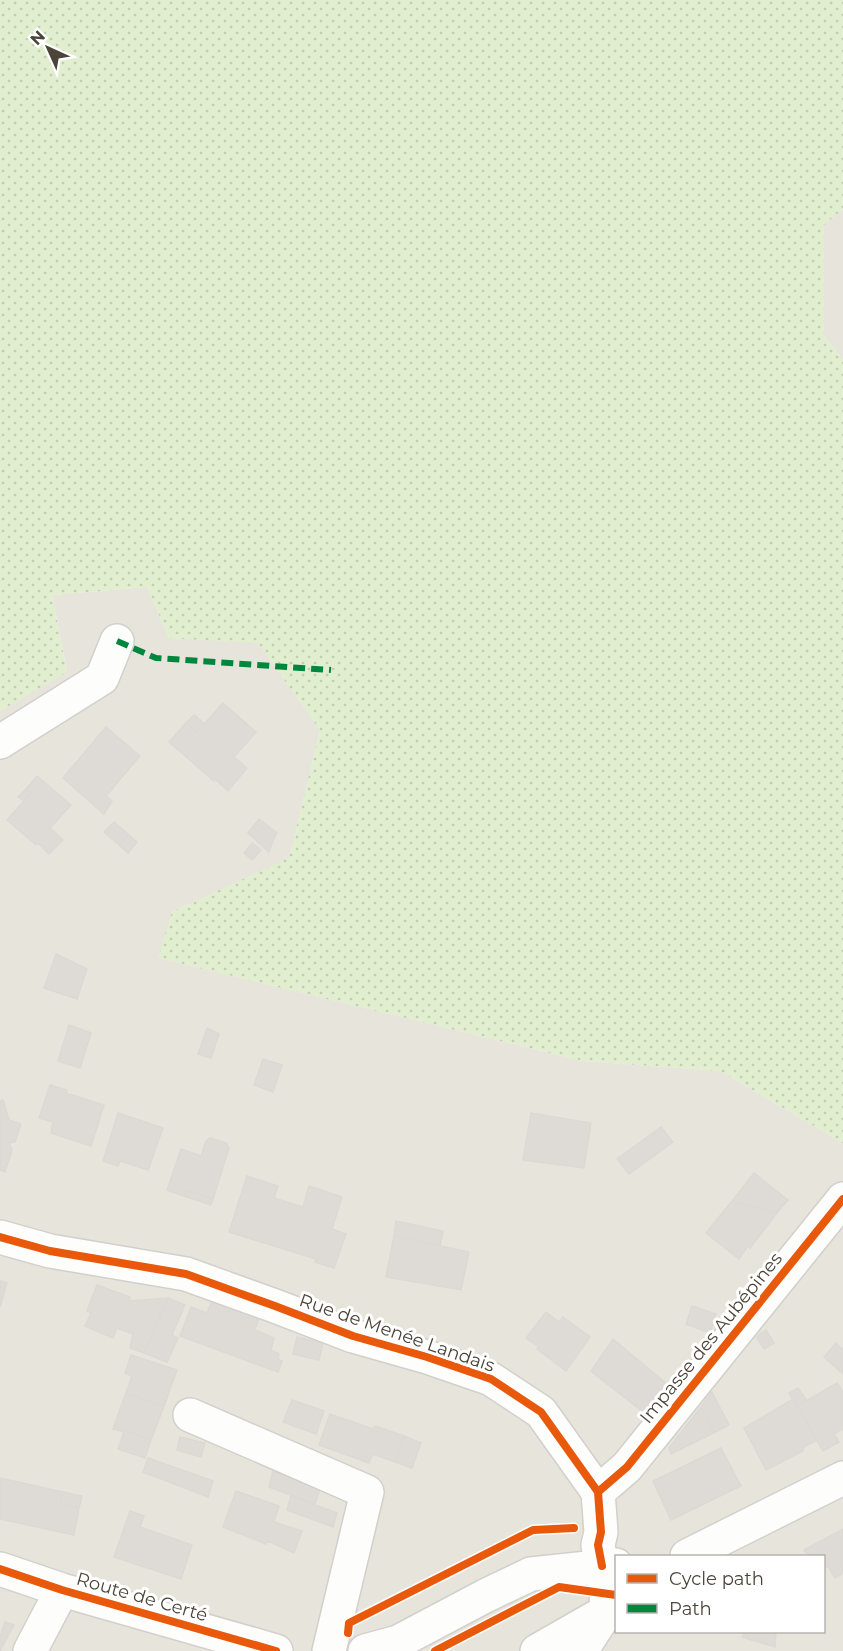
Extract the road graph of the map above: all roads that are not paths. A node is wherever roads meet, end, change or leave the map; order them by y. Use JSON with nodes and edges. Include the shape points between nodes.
{"nodes":[{"id":1,"x":117,"y":640,"type":"dead end"},
{"id":2,"x":0,"y":742,"type":"edge"},
{"id":3,"x":843,"y":1199,"type":"edge"},
{"id":4,"x":0,"y":1237,"type":"edge"},
{"id":5,"x":190,"y":1415,"type":"dead end"},
{"id":6,"x":843,"y":1478,"type":"edge"},
{"id":7,"x":598,"y":1492,"type":"junction"},
{"id":8,"x":691,"y":1555,"type":"edge"},
{"id":9,"x":609,"y":1565,"type":"edge"},
{"id":10,"x":0,"y":1569,"type":"edge"},
{"id":11,"x":62,"y":1590,"type":"junction"},
{"id":12,"x":607,"y":1611,"type":"junction"},
{"id":13,"x":270,"y":1650,"type":"edge"},
{"id":14,"x":30,"y":1651,"type":"edge"},
{"id":15,"x":329,"y":1651,"type":"edge"},
{"id":16,"x":365,"y":1651,"type":"edge"},
{"id":17,"x":537,"y":1651,"type":"edge"},
{"id":18,"x":580,"y":1651,"type":"edge"}],
"edges":[{"from":1,"to":2,"type":"street","via":[[102,678]]},
{"from":3,"to":7,"type":"street","name":"Impasse des Aubépines","via":[[627,1467]]},
{"from":4,"to":7,"type":"street","name":"Rue de Menée Landais","via":[[50,1251],[186,1274],[353,1336],[491,1379],[541,1412]]},
{"from":5,"to":15,"type":"street","via":[[367,1492]]},
{"from":6,"to":8,"type":"street"},
{"from":7,"to":9,"type":"street","via":[[598,1545]]},
{"from":9,"to":12,"type":"street"},
{"from":9,"to":16,"type":"street","via":[[531,1574],[398,1642]]},
{"from":10,"to":11,"type":"street","name":"Route de Certé"},
{"from":11,"to":13,"type":"street","name":"Route de Certé"},
{"from":11,"to":14,"type":"street"},
{"from":12,"to":17,"type":"street"},
{"from":12,"to":18,"type":"street"}]}
